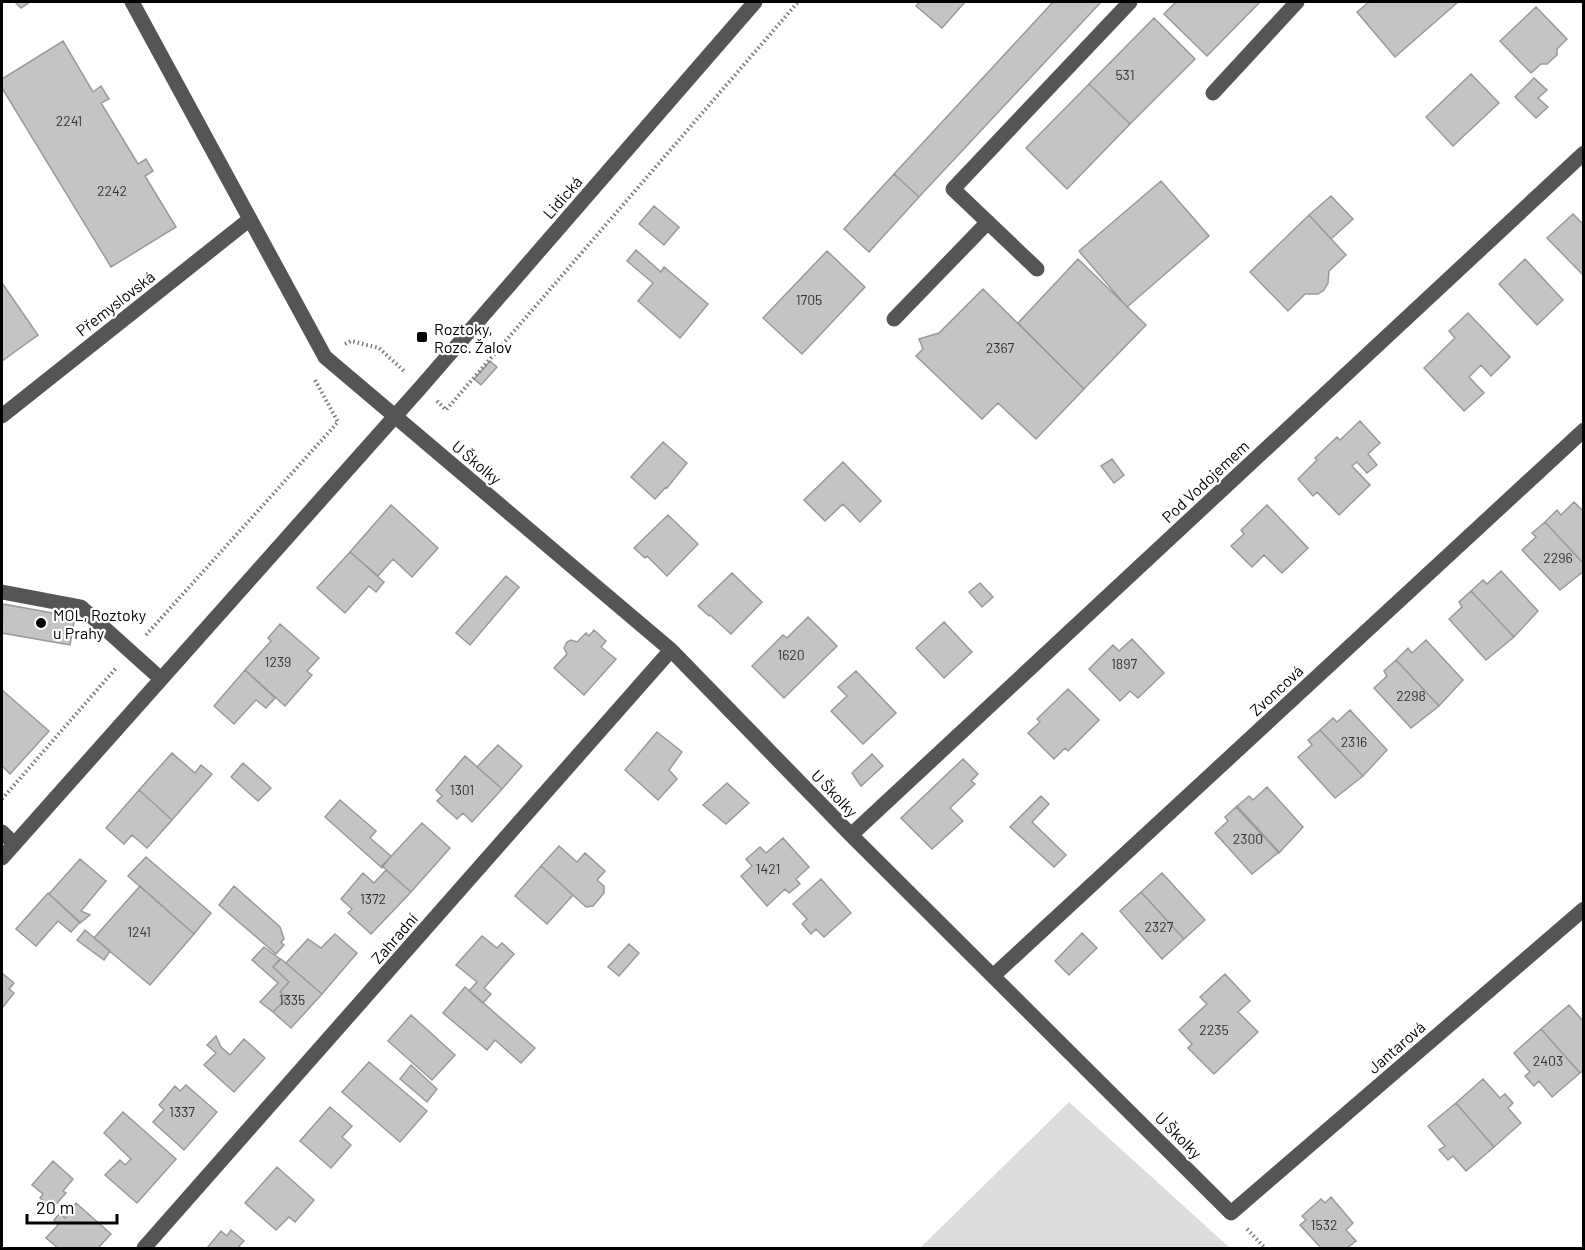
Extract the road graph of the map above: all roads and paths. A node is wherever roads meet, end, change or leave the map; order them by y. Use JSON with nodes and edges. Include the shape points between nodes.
{"nodes":[{"id":1,"x":132,"y":2,"type":"edge"},
{"id":2,"x":754,"y":2,"type":"edge"},
{"id":3,"x":1130,"y":2,"type":"edge"},
{"id":4,"x":1297,"y":2,"type":"edge"},
{"id":5,"x":1213,"y":93,"type":"dead end"},
{"id":6,"x":1584,"y":153,"type":"edge"},
{"id":7,"x":250,"y":219,"type":"junction"},
{"id":8,"x":988,"y":222,"type":"junction"},
{"id":9,"x":1037,"y":269,"type":"dead end"},
{"id":10,"x":894,"y":319,"type":"dead end"},
{"id":11,"x":2,"y":416,"type":"edge"},
{"id":12,"x":395,"y":416,"type":"junction"},
{"id":13,"x":1584,"y":430,"type":"edge"},
{"id":14,"x":2,"y":592,"type":"edge"},
{"id":15,"x":671,"y":651,"type":"junction"},
{"id":16,"x":161,"y":679,"type":"junction"},
{"id":17,"x":2,"y":832,"type":"edge"},
{"id":18,"x":851,"y":835,"type":"junction"},
{"id":19,"x":14,"y":844,"type":"junction"},
{"id":20,"x":2,"y":858,"type":"edge"},
{"id":21,"x":1584,"y":909,"type":"edge"},
{"id":22,"x":993,"y":976,"type":"junction"},
{"id":23,"x":1231,"y":1213,"type":"joint"},
{"id":24,"x":144,"y":1248,"type":"edge"}],
"edges":[{"from":1,"to":7,"type":"street"},
{"from":2,"to":12,"type":"street","name":"Lidická"},
{"from":3,"to":8,"type":"street","via":[[953,189]]},
{"from":4,"to":5,"type":"street"},
{"from":6,"to":18,"type":"street","name":"Pod Vodojemem"},
{"from":7,"to":11,"type":"street","name":"Přemyslovská"},
{"from":7,"to":12,"type":"street","via":[[325,357]]},
{"from":8,"to":9,"type":"street"},
{"from":8,"to":10,"type":"street"},
{"from":12,"to":15,"type":"street","name":"U Školky"},
{"from":12,"to":16,"type":"street","name":"Lidická"},
{"from":13,"to":22,"type":"street","name":"Zvoncová"},
{"from":14,"to":16,"type":"street","via":[[81,607]]},
{"from":15,"to":18,"type":"street","name":"U Školky"},
{"from":15,"to":24,"type":"street","name":"Zahradní"},
{"from":16,"to":19,"type":"street","name":"Lidická"},
{"from":17,"to":19,"type":"street"},
{"from":18,"to":22,"type":"street","name":"U Školky"},
{"from":19,"to":20,"type":"street","name":"Lidická"},
{"from":21,"to":23,"type":"street","name":"Jantarová"},
{"from":22,"to":23,"type":"street","name":"U Školky"}]}
